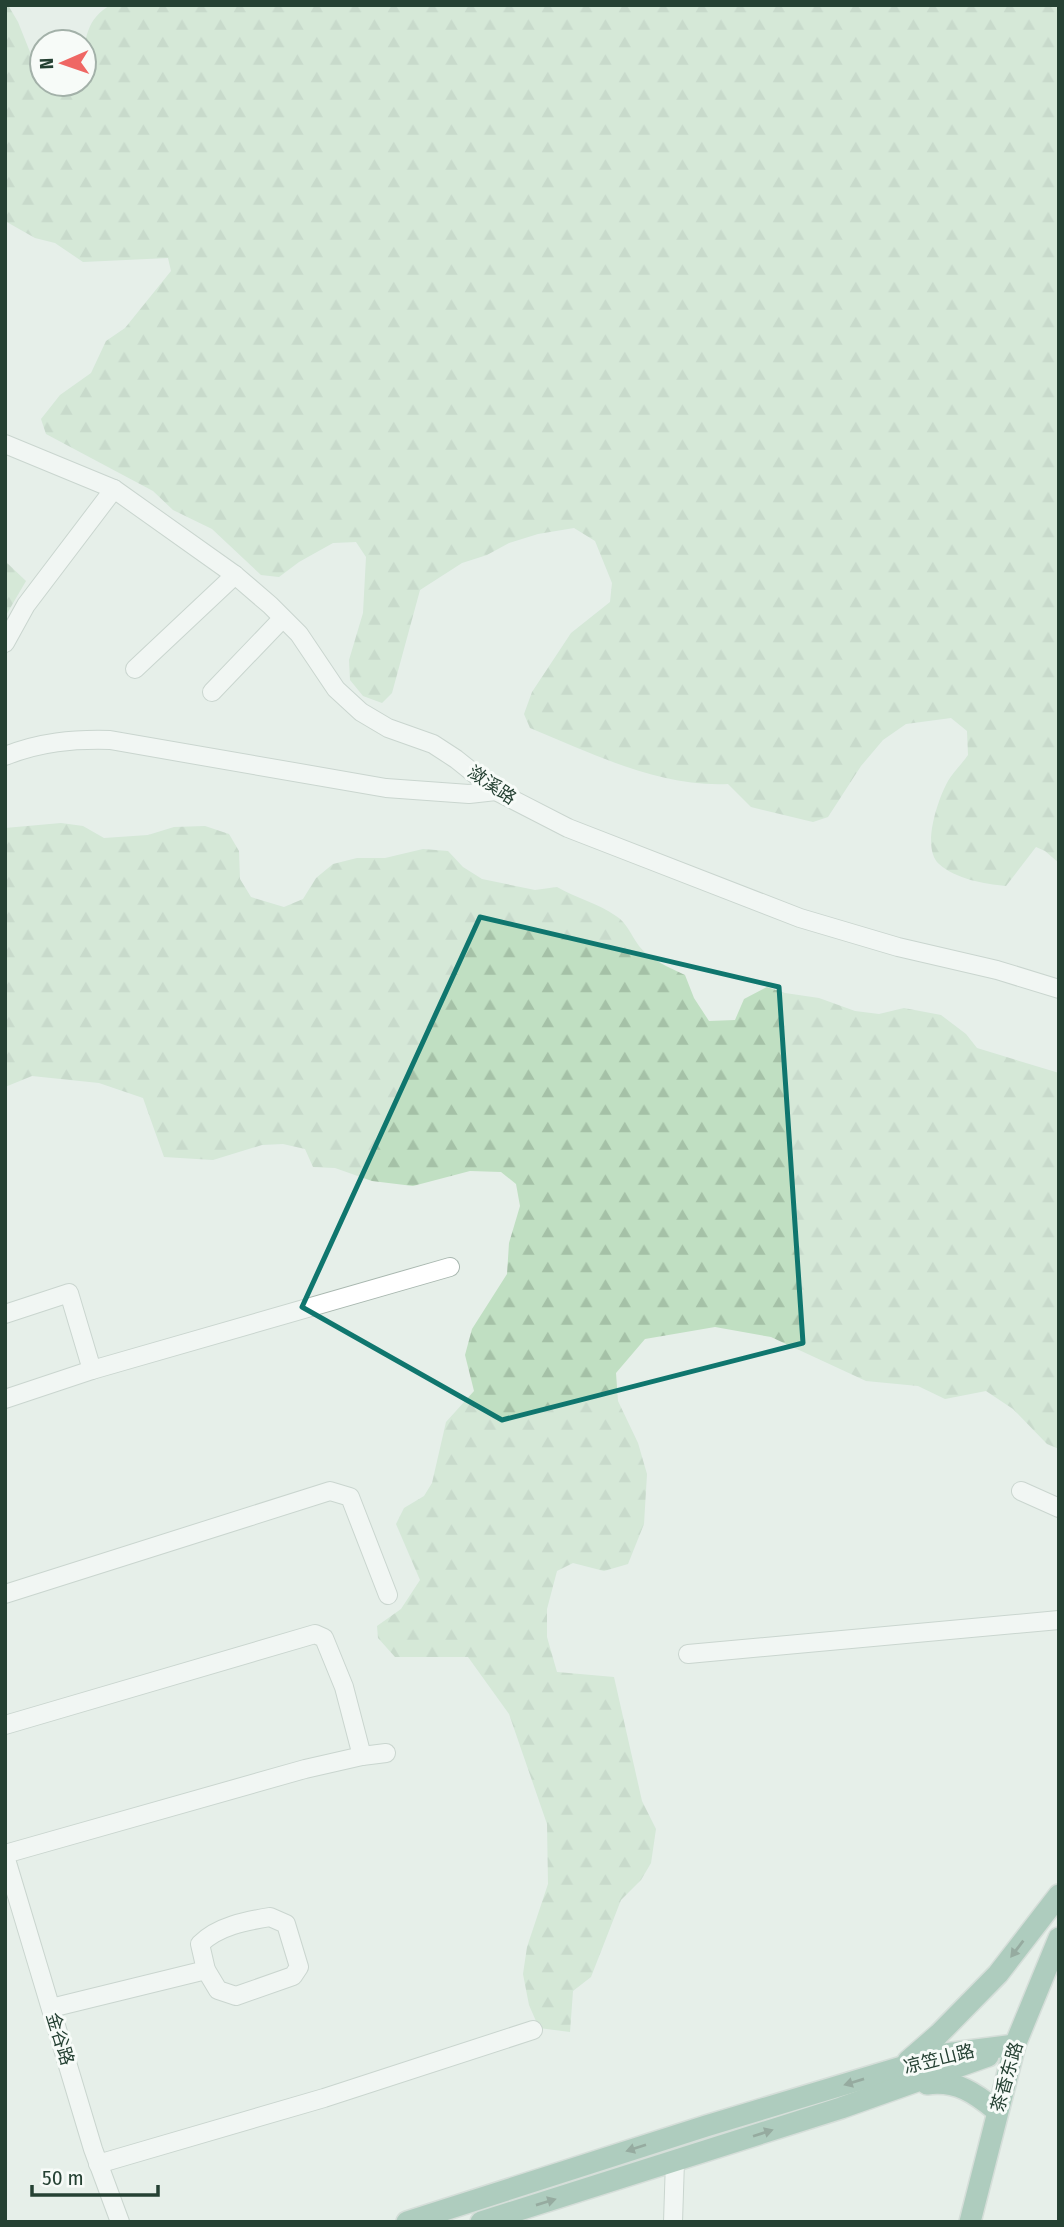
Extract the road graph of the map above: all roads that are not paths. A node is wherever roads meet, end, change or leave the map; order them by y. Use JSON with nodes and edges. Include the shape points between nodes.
{"nodes":[{"id":1,"x":5,"y":444,"type":"edge"},
{"id":2,"x":114,"y":489,"type":"junction"},
{"id":3,"x":234,"y":575,"type":"junction"},
{"id":4,"x":282,"y":619,"type":"junction"},
{"id":5,"x":5,"y":643,"type":"edge"},
{"id":6,"x":135,"y":669,"type":"dead end"},
{"id":7,"x":212,"y":692,"type":"dead end"},
{"id":8,"x":5,"y":756,"type":"edge"},
{"id":9,"x":496,"y":791,"type":"junction"},
{"id":10,"x":1059,"y":989,"type":"edge"},
{"id":11,"x":450,"y":1267,"type":"dead end"},
{"id":12,"x":5,"y":1314,"type":"edge"},
{"id":13,"x":92,"y":1370,"type":"junction"},
{"id":14,"x":5,"y":1399,"type":"edge"},
{"id":15,"x":1021,"y":1492,"type":"dead end"},
{"id":16,"x":1059,"y":1508,"type":"edge"},
{"id":17,"x":7,"y":1590,"type":"edge"},
{"id":18,"x":387,"y":1595,"type":"dead end"},
{"id":19,"x":1059,"y":1620,"type":"edge"},
{"id":20,"x":688,"y":1654,"type":"dead end"},
{"id":21,"x":5,"y":1725,"type":"edge"},
{"id":22,"x":386,"y":1754,"type":"dead end"},
{"id":23,"x":362,"y":1756,"type":"junction"},
{"id":24,"x":5,"y":1855,"type":"edge"},
{"id":25,"x":1059,"y":1895,"type":"edge"},
{"id":26,"x":1059,"y":1938,"type":"edge"},
{"id":27,"x":206,"y":1970,"type":"junction"},
{"id":28,"x":51,"y":2008,"type":"junction"},
{"id":29,"x":533,"y":2031,"type":"dead end"},
{"id":30,"x":1015,"y":2045,"type":"junction"},
{"id":31,"x":899,"y":2078,"type":"junction"},
{"id":32,"x":997,"y":2111,"type":"junction"},
{"id":33,"x":675,"y":2161,"type":"junction"},
{"id":34,"x":99,"y":2164,"type":"junction"},
{"id":35,"x":120,"y":2222,"type":"edge"},
{"id":36,"x":407,"y":2222,"type":"edge"},
{"id":37,"x":481,"y":2222,"type":"edge"},
{"id":38,"x":673,"y":2222,"type":"edge"},
{"id":39,"x":970,"y":2222,"type":"edge"}],
"edges":[{"from":1,"to":2,"type":"street","name":"潋溪路"},
{"from":2,"to":3,"type":"street","name":"潋溪路"},
{"from":2,"to":5,"type":"street","via":[[26,605]]},
{"from":3,"to":4,"type":"street","name":"潋溪路"},
{"from":3,"to":6,"type":"street"},
{"from":4,"to":7,"type":"street"},
{"from":4,"to":9,"type":"street","name":"潋溪路","via":[[299,634],[336,690],[361,712],[388,728],[433,744]]},
{"from":8,"to":9,"type":"street","via":[[68,739],[110,740],[386,788],[469,794]]},
{"from":9,"to":10,"type":"street","name":"潋溪路","via":[[568,828],[800,918]]},
{"from":11,"to":13,"type":"street"},
{"from":12,"to":13,"type":"street","via":[[69,1293]]},
{"from":13,"to":14,"type":"street"},
{"from":15,"to":16,"type":"street"},
{"from":17,"to":18,"type":"street","via":[[330,1491],[350,1497]]},
{"from":19,"to":20,"type":"street"},
{"from":21,"to":23,"type":"street","via":[[315,1634],[324,1638],[344,1687]]},
{"from":22,"to":23,"type":"street"},
{"from":23,"to":24,"type":"street"},
{"from":24,"to":28,"type":"street","name":"金谷路"},
{"from":25,"to":31,"type":"main road","one_way":true,"via":[[998,1974]]},
{"from":26,"to":30,"type":"main road","name":"茶香东路"},
{"from":27,"to":27,"type":"street","via":[[218,1990],[236,1996],[293,1976],[299,1967],[286,1924],[270,1917],[244,1921],[208,1937],[200,1944]]},
{"from":27,"to":28,"type":"street"},
{"from":28,"to":34,"type":"street","name":"金谷路"},
{"from":29,"to":34,"type":"street"},
{"from":30,"to":31,"type":"main road","name":"凉笠山路"},
{"from":30,"to":32,"type":"main road","name":"茶香东路"},
{"from":31,"to":32,"type":"main road","via":[[957,2085]]},
{"from":33,"to":31,"type":"main road","name":"凉笠山路","one_way":true},
{"from":31,"to":36,"type":"main road","name":"凉笠山路","one_way":true,"via":[[706,2126]]},
{"from":32,"to":39,"type":"main road","name":"茶香东路"},
{"from":37,"to":33,"type":"main road","name":"凉笠山路","one_way":true},
{"from":33,"to":38,"type":"street"},
{"from":34,"to":35,"type":"street","name":"金谷路"}]}
